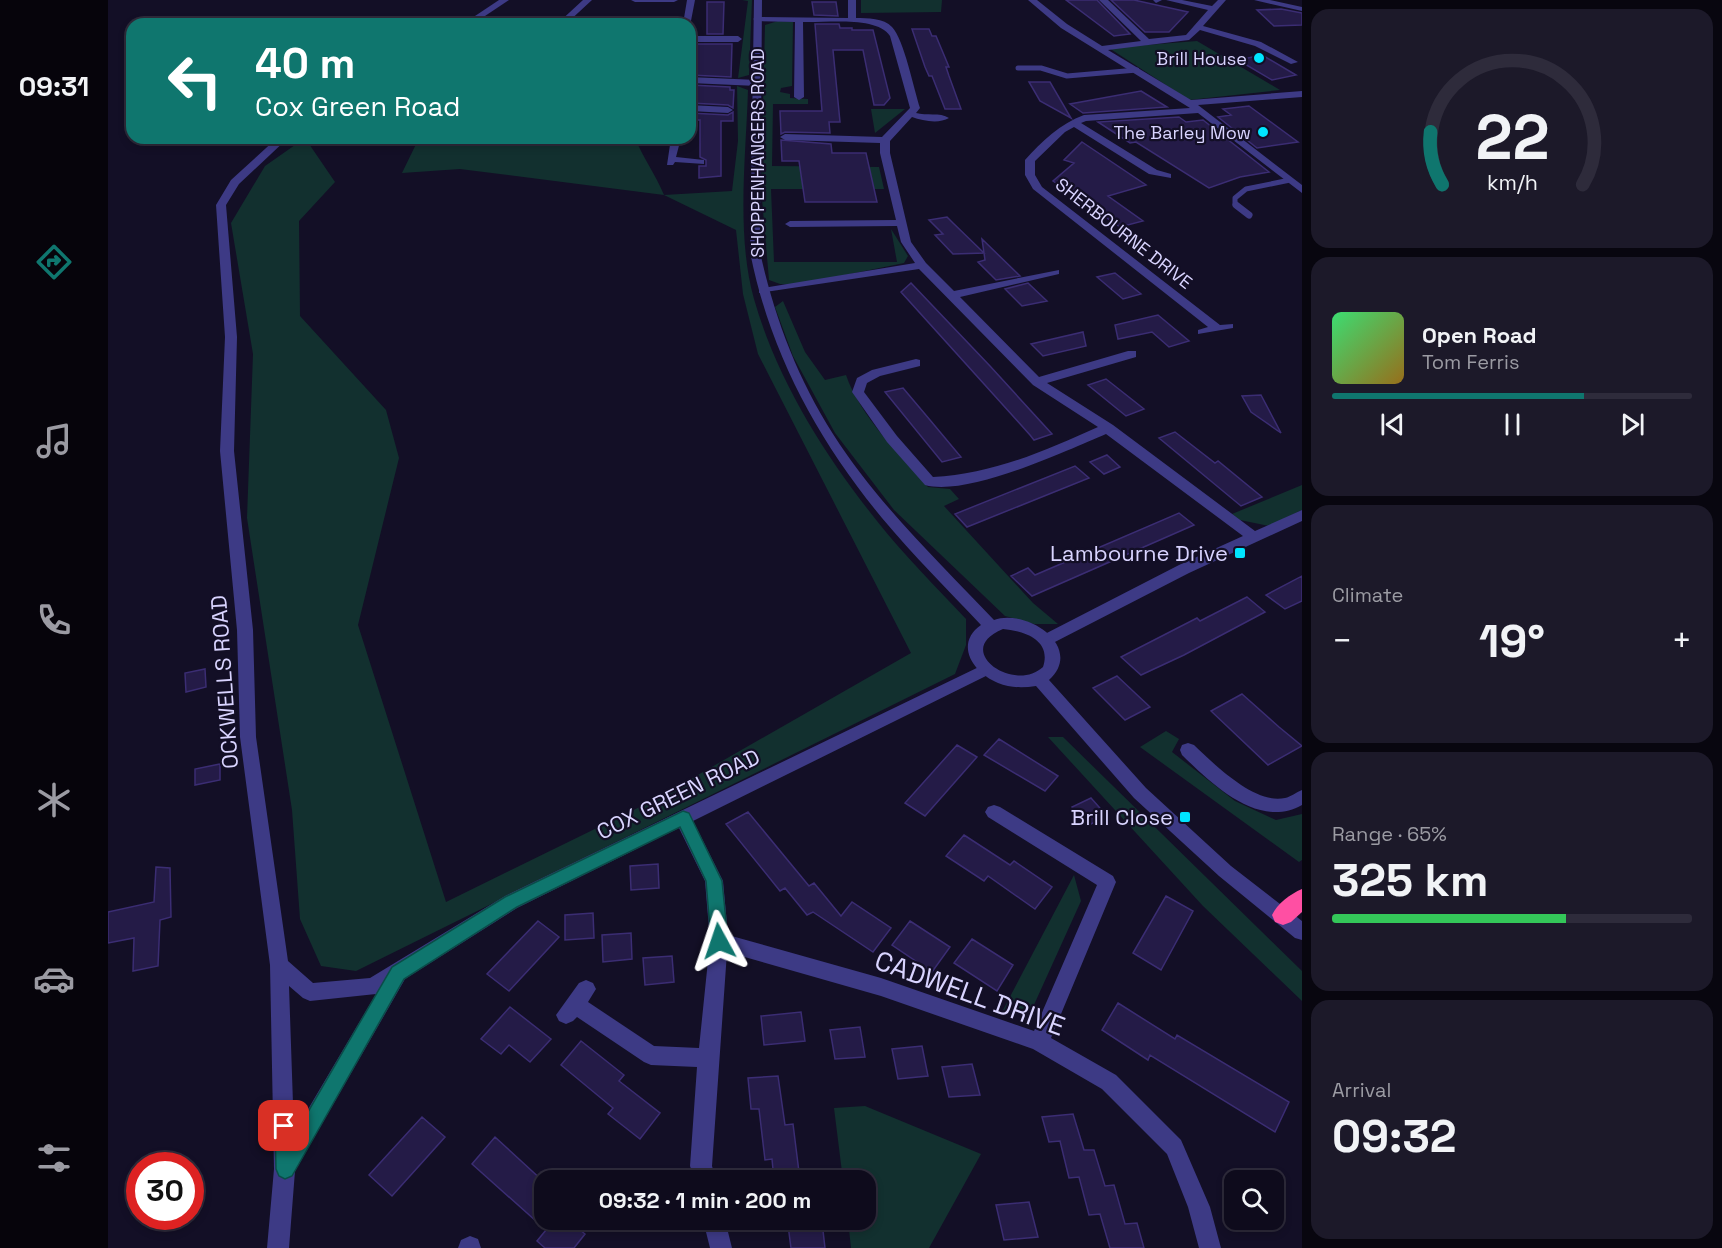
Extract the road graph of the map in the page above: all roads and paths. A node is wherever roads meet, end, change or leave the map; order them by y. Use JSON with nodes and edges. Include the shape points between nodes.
{"nodes":[{"id":1,"x":505,"y":0,"type":"edge"},
{"id":2,"x":588,"y":0,"type":"edge"},
{"id":3,"x":635,"y":0,"type":"edge"},
{"id":4,"x":674,"y":0,"type":"edge"},
{"id":5,"x":691,"y":0,"type":"edge"},
{"id":6,"x":758,"y":0,"type":"edge"},
{"id":7,"x":852,"y":0,"type":"edge"},
{"id":8,"x":1032,"y":0,"type":"edge"},
{"id":9,"x":1103,"y":0,"type":"edge"},
{"id":10,"x":1170,"y":0,"type":"edge"},
{"id":11,"x":1222,"y":0,"type":"edge"},
{"id":12,"x":1258,"y":0,"type":"edge"},
{"id":13,"x":1214,"y":9,"type":"junction"},
{"id":14,"x":1301,"y":12,"type":"edge"},
{"id":15,"x":476,"y":18,"type":"edge"},
{"id":16,"x":568,"y":18,"type":"edge"},
{"id":17,"x":688,"y":18,"type":"edge"},
{"id":18,"x":757,"y":19,"type":"junction"},
{"id":19,"x":800,"y":19,"type":"junction"},
{"id":20,"x":852,"y":20,"type":"junction"},
{"id":21,"x":1197,"y":27,"type":"junction"},
{"id":22,"x":696,"y":39,"type":"edge"},
{"id":23,"x":738,"y":39,"type":"dead end"},
{"id":24,"x":1147,"y":42,"type":"junction"},
{"id":25,"x":1102,"y":48,"type":"junction"},
{"id":26,"x":1294,"y":62,"type":"dead end"},
{"id":27,"x":1018,"y":68,"type":"dead end"},
{"id":28,"x":1137,"y":70,"type":"junction"},
{"id":29,"x":696,"y":80,"type":"edge"},
{"id":30,"x":757,"y":83,"type":"junction"},
{"id":31,"x":787,"y":90,"type":"dead end"},
{"id":32,"x":1302,"y":94,"type":"edge"},
{"id":33,"x":1191,"y":103,"type":"junction"},
{"id":34,"x":696,"y":108,"type":"edge"},
{"id":35,"x":728,"y":110,"type":"dead end"},
{"id":36,"x":1200,"y":110,"type":"junction"},
{"id":37,"x":911,"y":114,"type":"junction"},
{"id":38,"x":944,"y":118,"type":"dead end"},
{"id":39,"x":1074,"y":123,"type":"junction"},
{"id":40,"x":785,"y":137,"type":"dead end"},
{"id":41,"x":885,"y":140,"type":"junction"},
{"id":42,"x":276,"y":144,"type":"edge"},
{"id":43,"x":675,"y":144,"type":"edge"},
{"id":44,"x":701,"y":162,"type":"dead end"},
{"id":45,"x":1167,"y":176,"type":"dead end"},
{"id":46,"x":1290,"y":180,"type":"junction"},
{"id":47,"x":1302,"y":189,"type":"edge"},
{"id":48,"x":1249,"y":215,"type":"dead end"},
{"id":49,"x":900,"y":223,"type":"junction"},
{"id":50,"x":790,"y":224,"type":"dead end"},
{"id":51,"x":922,"y":265,"type":"junction"},
{"id":52,"x":1055,"y":272,"type":"dead end"},
{"id":53,"x":763,"y":291,"type":"junction"},
{"id":54,"x":952,"y":295,"type":"junction"},
{"id":55,"x":1202,"y":332,"type":"dead end"},
{"id":56,"x":1132,"y":354,"type":"dead end"},
{"id":57,"x":916,"y":363,"type":"dead end"},
{"id":58,"x":1037,"y":382,"type":"junction"},
{"id":59,"x":1108,"y":428,"type":"junction"},
{"id":60,"x":1302,"y":515,"type":"edge"},
{"id":61,"x":1253,"y":537,"type":"junction"},
{"id":62,"x":991,"y":626,"type":"junction"},
{"id":63,"x":1046,"y":640,"type":"junction"},
{"id":64,"x":985,"y":670,"type":"junction"},
{"id":65,"x":1040,"y":679,"type":"junction"},
{"id":66,"x":1188,"y":750,"type":"dead end"},
{"id":67,"x":1302,"y":796,"type":"edge"},
{"id":68,"x":994,"y":812,"type":"dead end"},
{"id":69,"x":683,"y":818,"type":"junction"},
{"id":70,"x":1302,"y":899,"type":"edge"},
{"id":71,"x":1284,"y":915,"type":"junction"},
{"id":72,"x":1302,"y":932,"type":"edge"},
{"id":73,"x":719,"y":941,"type":"junction"},
{"id":74,"x":279,"y":965,"type":"junction"},
{"id":75,"x":398,"y":973,"type":"junction"},
{"id":76,"x":576,"y":1003,"type":"dead end"},
{"id":77,"x":1039,"y":1042,"type":"junction"},
{"id":78,"x":708,"y":1058,"type":"junction"},
{"id":79,"x":285,"y":1169,"type":"junction"},
{"id":80,"x":702,"y":1170,"type":"edge"},
{"id":81,"x":716,"y":1230,"type":"edge"},
{"id":82,"x":278,"y":1248,"type":"edge"},
{"id":83,"x":721,"y":1248,"type":"edge"},
{"id":84,"x":1210,"y":1248,"type":"edge"}],
"edges":[{"from":1,"to":15,"type":"street"},
{"from":2,"to":16,"type":"street"},
{"from":3,"to":4,"type":"street"},
{"from":5,"to":17,"type":"street"},
{"from":6,"to":18,"type":"street","name":"SHOPPENHANGERS ROAD"},
{"from":7,"to":20,"type":"street"},
{"from":8,"to":25,"type":"street","via":[[1064,26]]},
{"from":9,"to":24,"type":"street"},
{"from":10,"to":13,"type":"street"},
{"from":11,"to":13,"type":"street"},
{"from":12,"to":14,"type":"street"},
{"from":13,"to":21,"type":"street"},
{"from":18,"to":19,"type":"street"},
{"from":18,"to":30,"type":"street","name":"SHOPPENHANGERS ROAD"},
{"from":19,"to":20,"type":"street"},
{"from":19,"to":31,"type":"street","via":[[799,94]]},
{"from":20,"to":37,"type":"street","via":[[888,27],[894,36],[915,108]]},
{"from":21,"to":24,"type":"street","via":[[1189,37]]},
{"from":21,"to":26,"type":"street","via":[[1247,38]]},
{"from":22,"to":23,"type":"street"},
{"from":24,"to":25,"type":"street"},
{"from":25,"to":28,"type":"street"},
{"from":27,"to":28,"type":"lane","via":[[1041,68],[1067,76]]},
{"from":28,"to":33,"type":"street"},
{"from":29,"to":30,"type":"street"},
{"from":30,"to":53,"type":"street","name":"SHOPPENHANGERS ROAD","via":[[755,252]]},
{"from":32,"to":33,"type":"street"},
{"from":33,"to":36,"type":"street"},
{"from":34,"to":35,"type":"street"},
{"from":36,"to":39,"type":"street","name":"SHERBOURNE DRIVE","via":[[1084,118]]},
{"from":36,"to":46,"type":"street"},
{"from":37,"to":38,"type":"street"},
{"from":37,"to":41,"type":"street"},
{"from":39,"to":45,"type":"street","via":[[1153,172]]},
{"from":39,"to":55,"type":"street","name":"SHERBOURNE DRIVE","via":[[1030,160],[1030,175],[1038,189],[1223,327]]},
{"from":40,"to":41,"type":"street"},
{"from":41,"to":49,"type":"street"},
{"from":42,"to":74,"type":"street","name":"OCKWELLS ROAD","via":[[235,182],[221,205],[231,337],[227,451],[245,630],[248,736]]},
{"from":43,"to":44,"type":"street","via":[[671,161]]},
{"from":46,"to":47,"type":"street"},
{"from":46,"to":48,"type":"lane","via":[[1259,185],[1241,193],[1235,204]]},
{"from":49,"to":50,"type":"street"},
{"from":49,"to":51,"type":"street","via":[[906,242]]},
{"from":51,"to":53,"type":"street"},
{"from":51,"to":54,"type":"street"},
{"from":52,"to":54,"type":"street"},
{"from":53,"to":62,"type":"street","name":"SHOPPENHANGERS ROAD","via":[[786,357],[827,435],[887,515]]},
{"from":54,"to":58,"type":"street"},
{"from":56,"to":58,"type":"street","via":[[1117,365]]},
{"from":57,"to":59,"type":"street","via":[[876,373],[861,381],[858,392],[930,482],[954,482],[996,472]]},
{"from":58,"to":59,"type":"street"},
{"from":59,"to":61,"type":"street"},
{"from":60,"to":61,"type":"street"},
{"from":61,"to":63,"type":"street"},
{"from":62,"to":63,"type":"street","via":[[1027,627]]},
{"from":62,"to":64,"type":"street","via":[[975,640],[977,660]]},
{"from":63,"to":65,"type":"street","via":[[1052,648],[1053,666]]},
{"from":64,"to":65,"type":"street","via":[[1018,683]]},
{"from":64,"to":69,"type":"street","name":"COX GREEN ROAD"},
{"from":65,"to":71,"type":"street","via":[[1140,793],[1225,871]]},
{"from":66,"to":67,"type":"street","via":[[1218,778],[1260,804],[1286,805]]},
{"from":68,"to":77,"type":"street","via":[[1107,882]]},
{"from":69,"to":73,"type":"street","via":[[714,881]]},
{"from":69,"to":75,"type":"street","name":"COX GREEN ROAD","via":[[511,902]]},
{"from":70,"to":71,"type":"highway"},
{"from":71,"to":72,"type":"street"},
{"from":73,"to":77,"type":"street","name":"CADWELL DRIVE","via":[[881,987]]},
{"from":73,"to":78,"type":"street"},
{"from":74,"to":75,"type":"street","name":"COX GREEN ROAD","via":[[310,992],[372,987]]},
{"from":74,"to":79,"type":"street","name":"OCKWELLS ROAD"},
{"from":75,"to":79,"type":"street","name":"COX GREEN ROAD"},
{"from":76,"to":78,"type":"street","via":[[651,1054]]},
{"from":77,"to":84,"type":"street","name":"CADWELL DRIVE","via":[[1109,1082],[1174,1147],[1199,1207]]},
{"from":78,"to":80,"type":"street"},
{"from":79,"to":82,"type":"street","name":"OCKWELLS ROAD"},
{"from":81,"to":83,"type":"street"}]}
